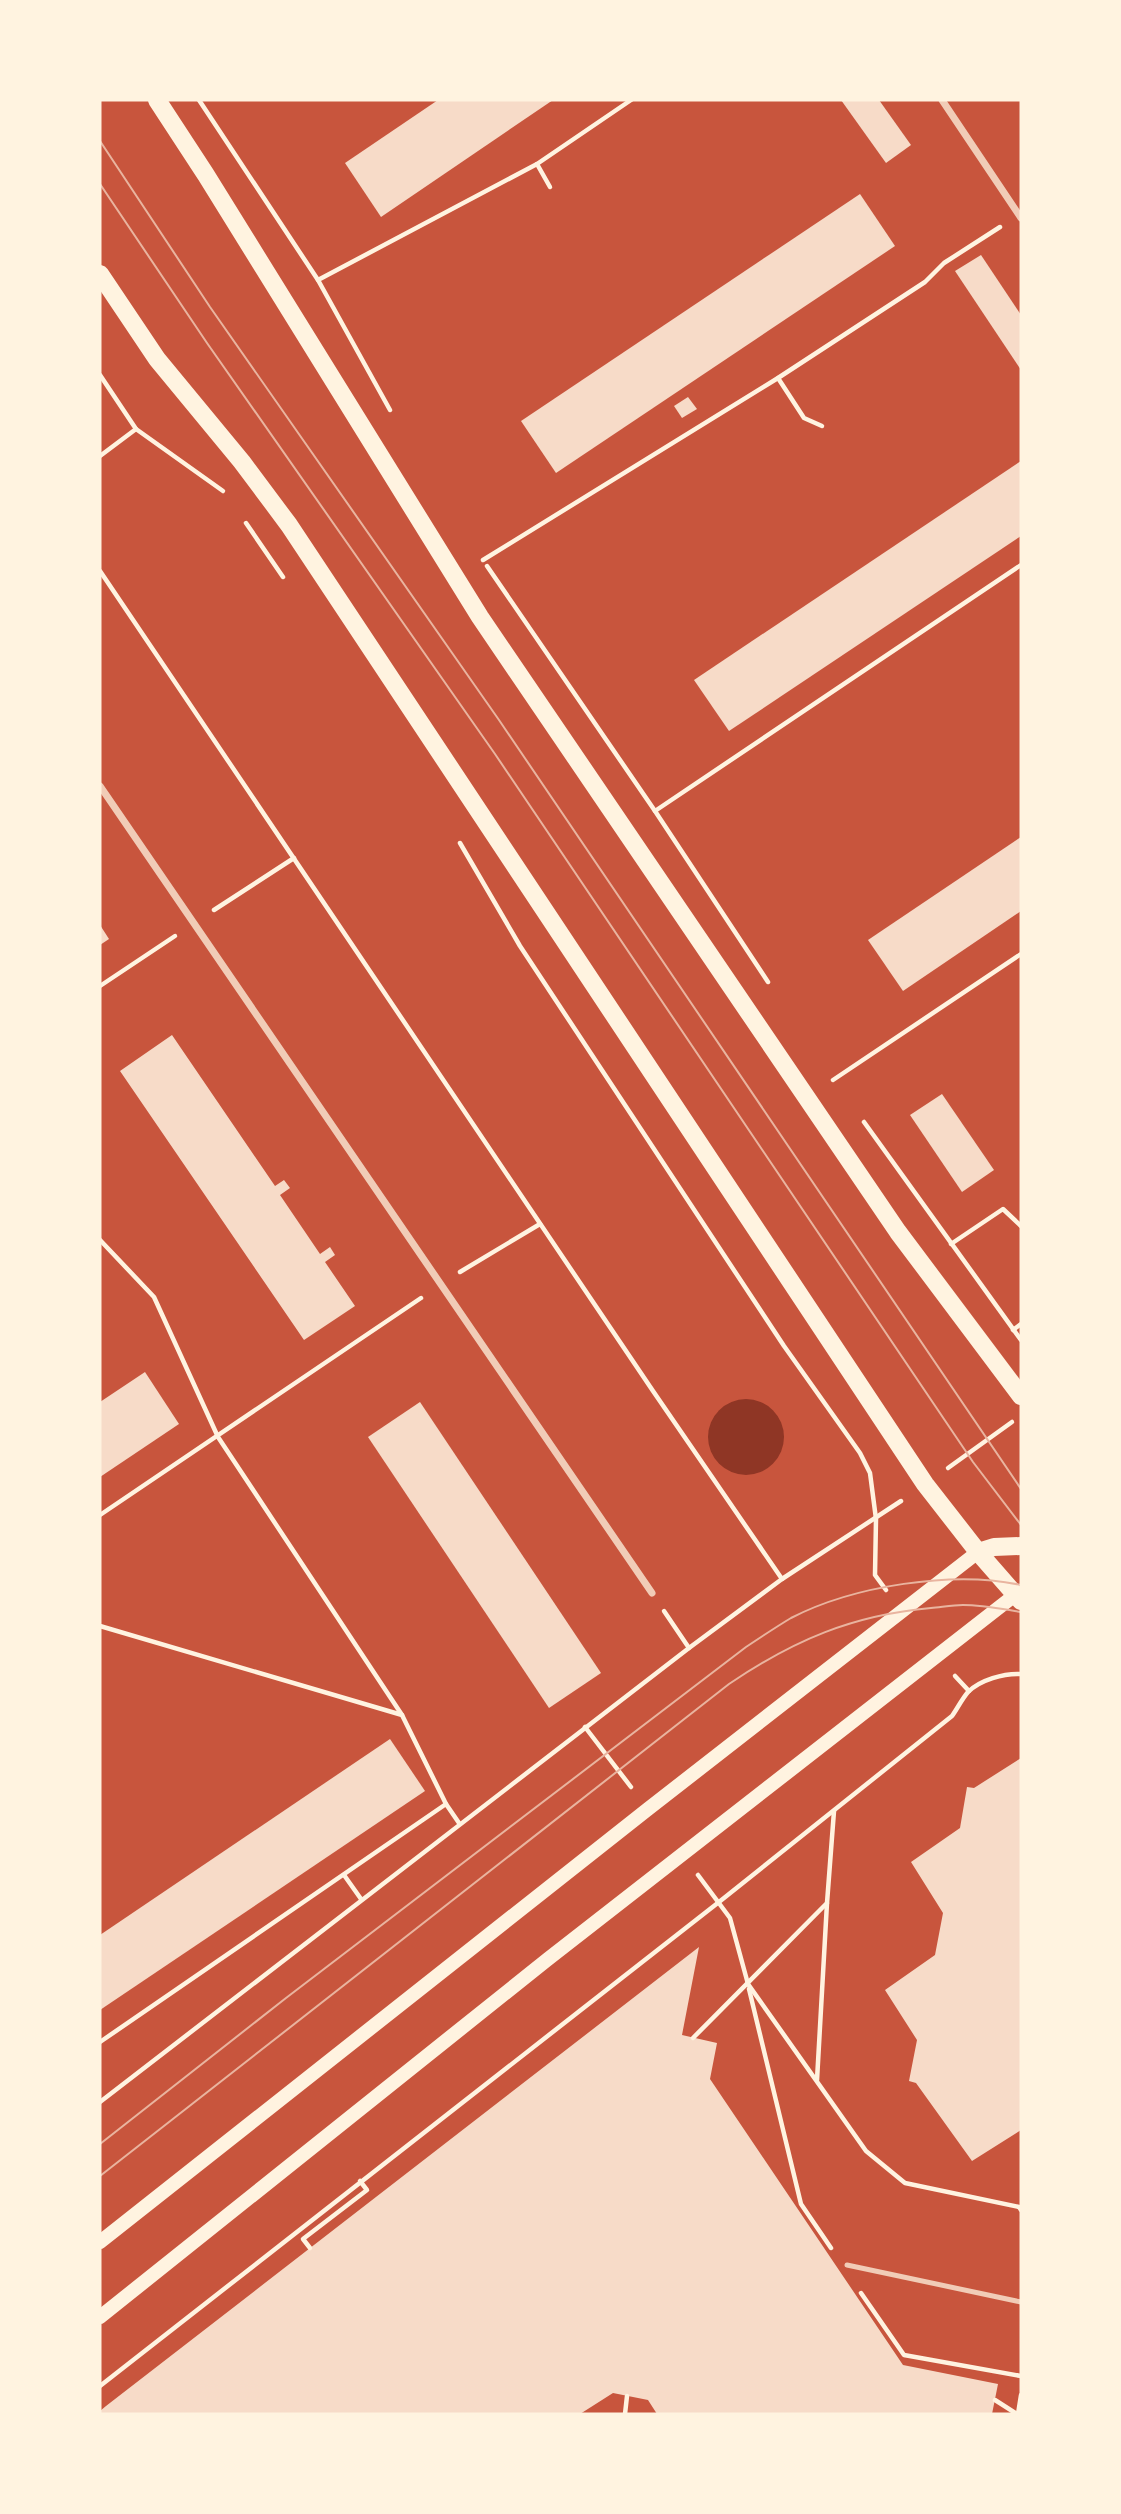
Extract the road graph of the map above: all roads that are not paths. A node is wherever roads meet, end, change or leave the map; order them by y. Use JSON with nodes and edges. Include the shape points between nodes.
{"nodes":[{"id":1,"x":157,"y":100,"type":"edge"},
{"id":2,"x":942,"y":100,"type":"edge"},
{"id":3,"x":1020,"y":217,"type":"edge"},
{"id":4,"x":100,"y":274,"type":"edge"},
{"id":5,"x":100,"y":786,"type":"edge"},
{"id":6,"x":1021,"y":1396,"type":"edge"},
{"id":7,"x":1021,"y":1546,"type":"edge"},
{"id":8,"x":978,"y":1552,"type":"junction"},
{"id":9,"x":652,"y":1593,"type":"road end"},
{"id":10,"x":1019,"y":1594,"type":"edge"},
{"id":11,"x":100,"y":2242,"type":"edge"},
{"id":12,"x":847,"y":2266,"type":"dead end"},
{"id":13,"x":1021,"y":2302,"type":"edge"},
{"id":14,"x":100,"y":2316,"type":"edge"}],
"edges":[{"from":1,"to":6,"type":"main road","via":[[480,617],[898,1232]]},
{"from":2,"to":3,"type":"street"},
{"from":4,"to":8,"type":"main road","via":[[157,359],[289,525],[925,1484]]},
{"from":5,"to":9,"type":"street"},
{"from":7,"to":8,"type":"main road"},
{"from":8,"to":10,"type":"main road"},
{"from":8,"to":11,"type":"main road"},
{"from":10,"to":14,"type":"main road","via":[[558,1951]]},
{"from":12,"to":13,"type":"lane"}]}
